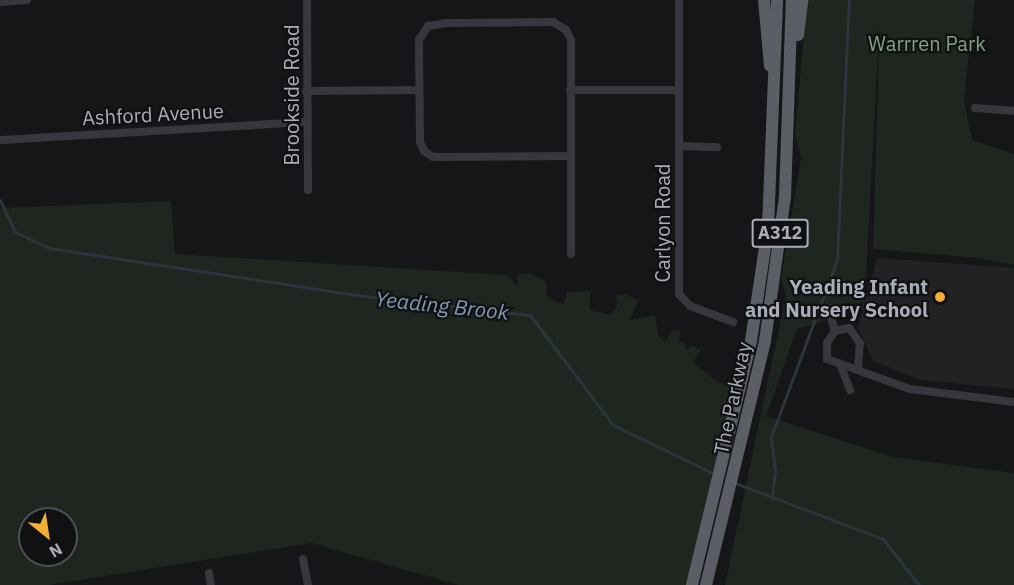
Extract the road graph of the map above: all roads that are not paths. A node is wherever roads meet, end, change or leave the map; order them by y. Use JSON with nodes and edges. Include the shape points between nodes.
{"nodes":[{"id":1,"x":27,"y":0,"type":"edge"},
{"id":2,"x":307,"y":0,"type":"edge"},
{"id":3,"x":679,"y":0,"type":"edge"},
{"id":4,"x":764,"y":0,"type":"edge"},
{"id":5,"x":777,"y":0,"type":"edge"},
{"id":6,"x":792,"y":0,"type":"edge"},
{"id":7,"x":802,"y":0,"type":"edge"},
{"id":8,"x":0,"y":2,"type":"edge"},
{"id":9,"x":418,"y":90,"type":"junction"},
{"id":10,"x":570,"y":90,"type":"junction"},
{"id":11,"x":678,"y":90,"type":"junction"},
{"id":12,"x":306,"y":91,"type":"junction"},
{"id":13,"x":776,"y":106,"type":"junction"},
{"id":14,"x":790,"y":107,"type":"junction"},
{"id":15,"x":975,"y":108,"type":"dead end"},
{"id":16,"x":1014,"y":111,"type":"edge"},
{"id":17,"x":307,"y":122,"type":"junction"},
{"id":18,"x":2,"y":140,"type":"dead end"},
{"id":19,"x":679,"y":146,"type":"junction"},
{"id":20,"x":717,"y":147,"type":"dead end"},
{"id":21,"x":571,"y":156,"type":"junction"},
{"id":22,"x":308,"y":190,"type":"dead end"},
{"id":23,"x":571,"y":254,"type":"dead end"},
{"id":24,"x":828,"y":308,"type":"dead end"},
{"id":25,"x":733,"y":322,"type":"dead end"},
{"id":26,"x":835,"y":331,"type":"junction"},
{"id":27,"x":840,"y":364,"type":"junction"},
{"id":28,"x":858,"y":369,"type":"junction"},
{"id":29,"x":850,"y":390,"type":"dead end"},
{"id":30,"x":1014,"y":402,"type":"edge"},
{"id":31,"x":303,"y":559,"type":"dead end"},
{"id":32,"x":209,"y":573,"type":"dead end"},
{"id":33,"x":211,"y":585,"type":"edge"},
{"id":34,"x":308,"y":585,"type":"edge"},
{"id":35,"x":692,"y":585,"type":"edge"},
{"id":36,"x":706,"y":585,"type":"edge"}],
"edges":[{"from":1,"to":8,"type":"street"},
{"from":2,"to":12,"type":"street","name":"Brookside Road"},
{"from":3,"to":11,"type":"street","name":"Carlyon Road"},
{"from":4,"to":13,"type":"highway","number":"A312"},
{"from":5,"to":13,"type":"highway","name":"The Parkway","number":"A312"},
{"from":6,"to":14,"type":"highway","name":"The Parkway","number":"A312"},
{"from":7,"to":14,"type":"highway","number":"A312"},
{"from":9,"to":10,"type":"street","via":[[419,40],[428,26],[553,22],[564,27],[570,36]]},
{"from":9,"to":12,"type":"street"},
{"from":9,"to":21,"type":"street","via":[[420,142],[430,156]]},
{"from":10,"to":11,"type":"street"},
{"from":10,"to":21,"type":"street"},
{"from":11,"to":19,"type":"street","name":"Carlyon Road"},
{"from":12,"to":17,"type":"street","name":"Brookside Road"},
{"from":13,"to":35,"type":"highway","name":"The Parkway","number":"A312","via":[[768,227],[751,341]]},
{"from":14,"to":36,"type":"highway","name":"The Parkway","number":"A312","via":[[785,196],[766,330],[739,463]]},
{"from":15,"to":16,"type":"street"},
{"from":17,"to":18,"type":"street","name":"Ashford Avenue"},
{"from":17,"to":22,"type":"street","name":"Brookside Road"},
{"from":19,"to":20,"type":"street"},
{"from":19,"to":25,"type":"street","name":"Carlyon Road","via":[[679,294],[690,306]]},
{"from":21,"to":23,"type":"street"},
{"from":24,"to":26,"type":"street"},
{"from":26,"to":27,"type":"street","via":[[826,343],[827,359]]},
{"from":26,"to":28,"type":"street","via":[[849,328],[860,343]]},
{"from":27,"to":28,"type":"street"},
{"from":27,"to":29,"type":"street"},
{"from":28,"to":30,"type":"street","via":[[910,389]]},
{"from":31,"to":34,"type":"street"},
{"from":32,"to":33,"type":"street"}]}
